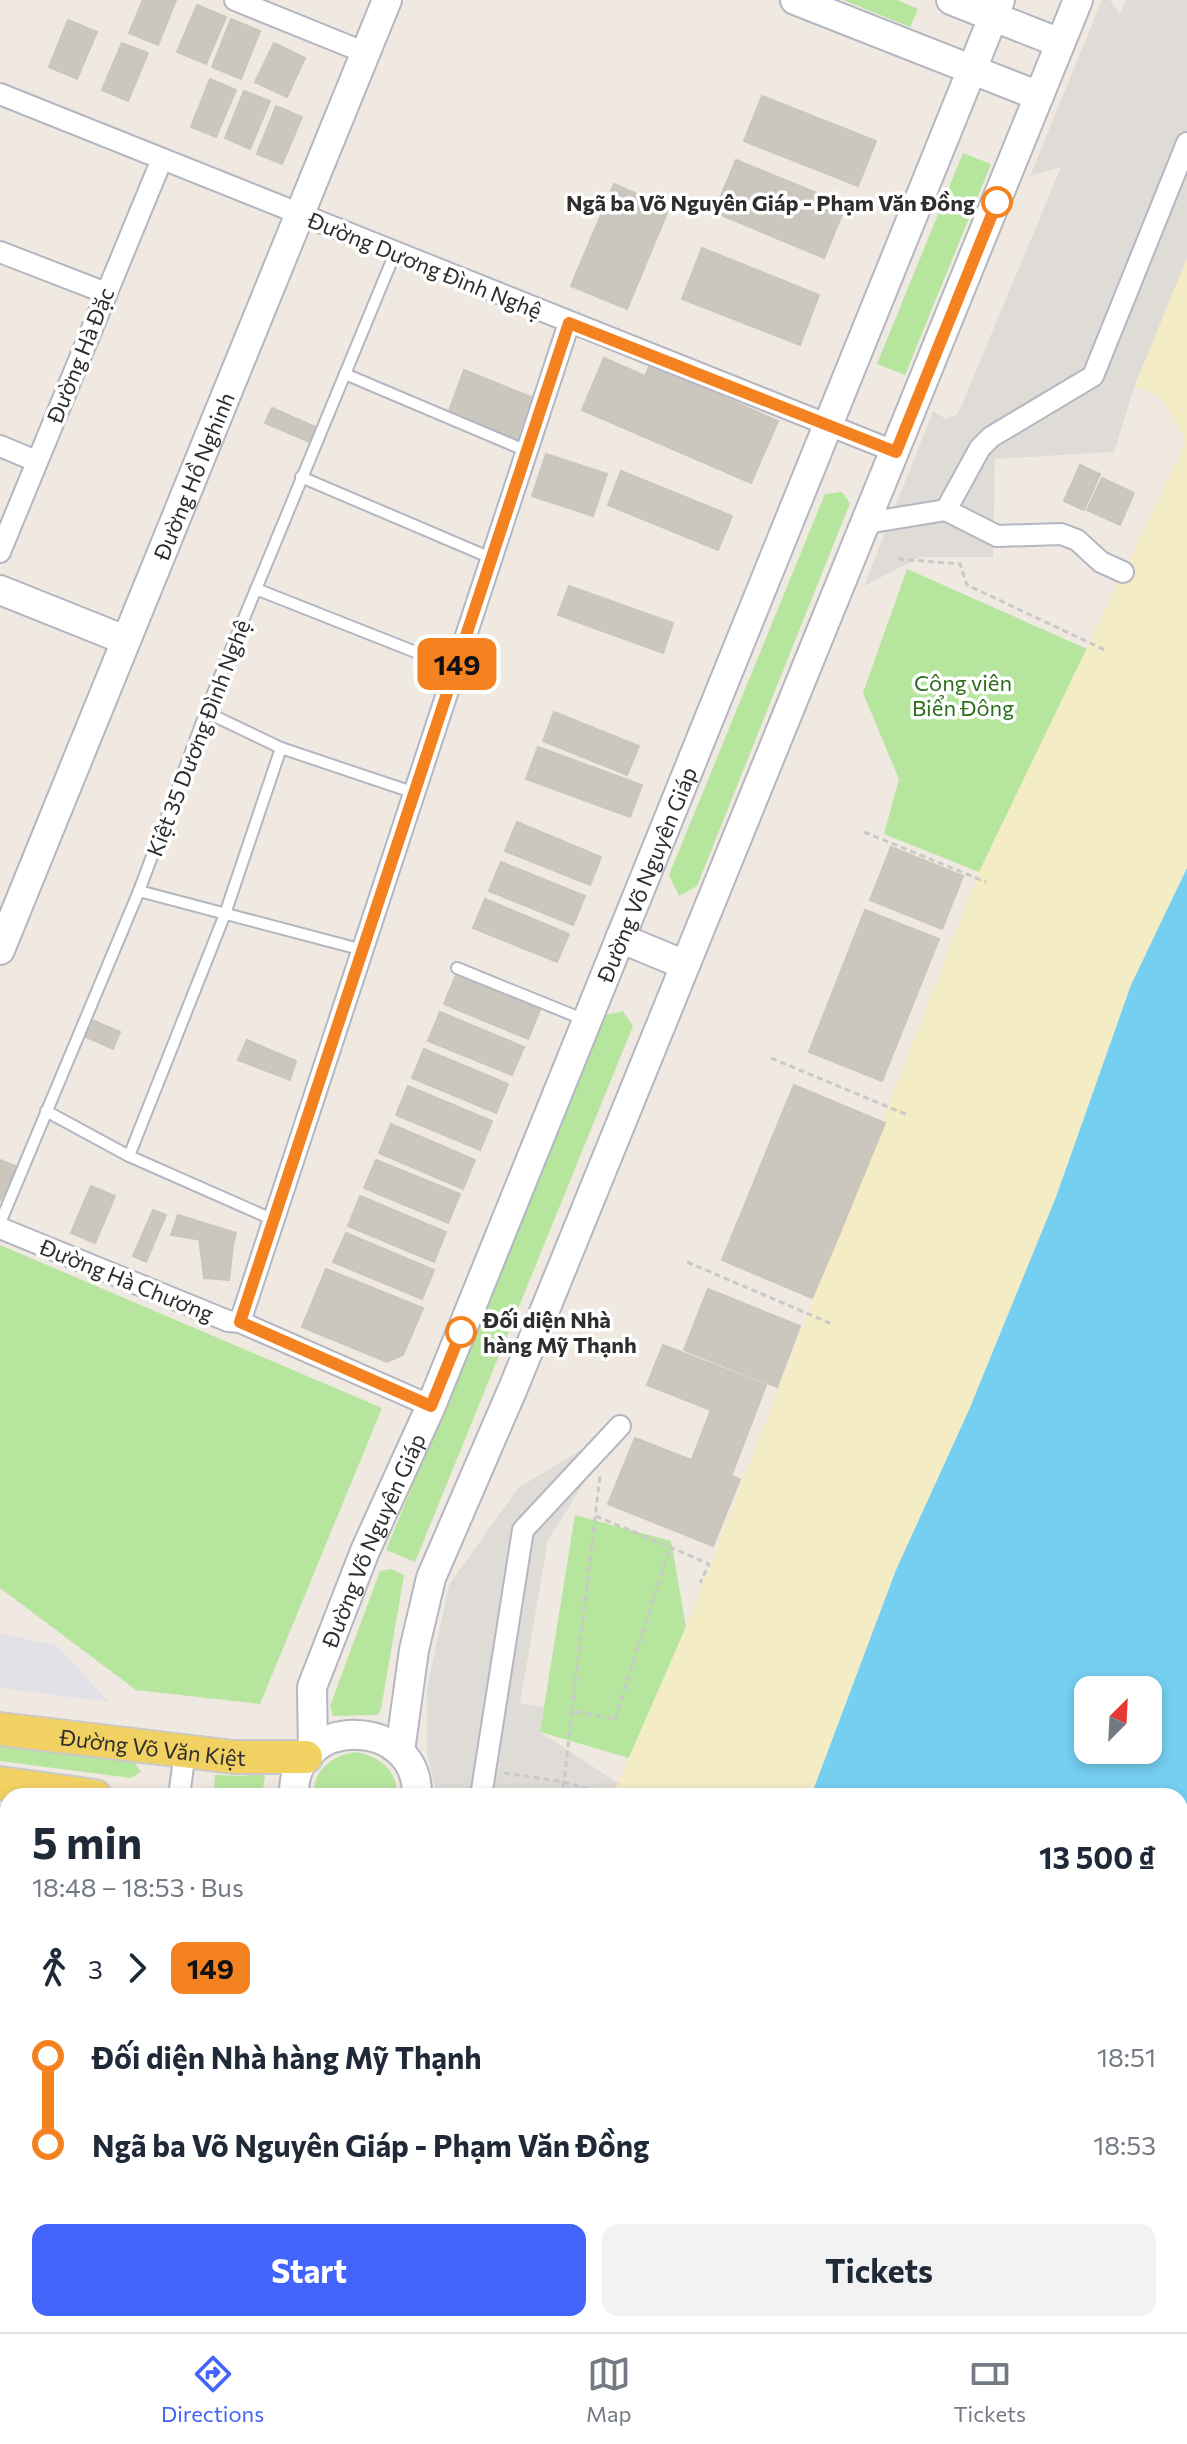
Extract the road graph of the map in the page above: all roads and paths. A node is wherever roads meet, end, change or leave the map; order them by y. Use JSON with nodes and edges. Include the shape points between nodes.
{"nodes":[{"id":1,"x":235,"y":0,"type":"edge"},
{"id":2,"x":387,"y":0,"type":"edge"},
{"id":3,"x":795,"y":0,"type":"edge"},
{"id":4,"x":951,"y":0,"type":"edge"},
{"id":5,"x":1078,"y":0,"type":"edge"},
{"id":6,"x":997,"y":8,"type":"edge"},
{"id":7,"x":1060,"y":43,"type":"junction"},
{"id":8,"x":366,"y":53,"type":"junction"},
{"id":9,"x":972,"y":70,"type":"junction"},
{"id":10,"x":0,"y":94,"type":"edge"},
{"id":11,"x":1039,"y":96,"type":"junction"},
{"id":12,"x":1187,"y":143,"type":"edge"},
{"id":13,"x":162,"y":159,"type":"junction"},
{"id":14,"x":300,"y":214,"type":"junction"},
{"id":15,"x":0,"y":252,"type":"edge"},
{"id":16,"x":395,"y":253,"type":"junction"},
{"id":17,"x":106,"y":293,"type":"junction"},
{"id":18,"x":569,"y":323,"type":"junction"},
{"id":19,"x":345,"y":374,"type":"junction"},
{"id":20,"x":828,"y":425,"type":"junction"},
{"id":21,"x":0,"y":446,"type":"edge"},
{"id":22,"x":527,"y":451,"type":"junction"},
{"id":23,"x":896,"y":452,"type":"junction"},
{"id":24,"x":36,"y":461,"type":"junction"},
{"id":25,"x":301,"y":477,"type":"junction"},
{"id":26,"x":946,"y":510,"type":"junction"},
{"id":27,"x":867,"y":523,"type":"junction"},
{"id":28,"x":0,"y":552,"type":"edge"},
{"id":29,"x":491,"y":558,"type":"junction"},
{"id":30,"x":898,"y":559,"type":"dead end"},
{"id":31,"x":1123,"y":572,"type":"dead end"},
{"id":32,"x":256,"y":589,"type":"junction"},
{"id":33,"x":0,"y":590,"type":"edge"},
{"id":34,"x":125,"y":640,"type":"junction"},
{"id":35,"x":1107,"y":651,"type":"dead end"},
{"id":36,"x":456,"y":668,"type":"junction"},
{"id":37,"x":206,"y":712,"type":"junction"},
{"id":38,"x":281,"y":748,"type":"junction"},
{"id":39,"x":415,"y":793,"type":"junction"},
{"id":40,"x":864,"y":832,"type":"dead end"},
{"id":41,"x":986,"y":882,"type":"dead end"},
{"id":42,"x":139,"y":891,"type":"junction"},
{"id":43,"x":225,"y":914,"type":"junction"},
{"id":44,"x":620,"y":938,"type":"junction"},
{"id":45,"x":0,"y":950,"type":"edge"},
{"id":46,"x":363,"y":950,"type":"junction"},
{"id":47,"x":685,"y":965,"type":"junction"},
{"id":48,"x":457,"y":968,"type":"dead end"},
{"id":49,"x":587,"y":1021,"type":"junction"},
{"id":50,"x":771,"y":1058,"type":"dead end"},
{"id":51,"x":46,"y":1111,"type":"junction"},
{"id":52,"x":910,"y":1116,"type":"dead end"},
{"id":53,"x":129,"y":1156,"type":"junction"},
{"id":54,"x":274,"y":1220,"type":"junction"},
{"id":55,"x":0,"y":1226,"type":"edge"},
{"id":56,"x":687,"y":1262,"type":"dead end"},
{"id":57,"x":832,"y":1324,"type":"dead end"},
{"id":58,"x":231,"y":1326,"type":"junction"},
{"id":59,"x":431,"y":1406,"type":"junction"},
{"id":60,"x":620,"y":1426,"type":"dead end"},
{"id":61,"x":604,"y":1443,"type":"junction"},
{"id":62,"x":596,"y":1515,"type":"junction"},
{"id":63,"x":670,"y":1547,"type":"junction"},
{"id":64,"x":700,"y":1583,"type":"dead end"},
{"id":65,"x":572,"y":1711,"type":"junction"},
{"id":66,"x":0,"y":1729,"type":"edge"},
{"id":67,"x":400,"y":1751,"type":"junction"},
{"id":68,"x":185,"y":1752,"type":"junction"},
{"id":69,"x":309,"y":1753,"type":"junction"},
{"id":70,"x":484,"y":1770,"type":"junction"},
{"id":71,"x":564,"y":1782,"type":"junction"},
{"id":72,"x":0,"y":1783,"type":"edge"},
{"id":73,"x":37,"y":1788,"type":"edge"},
{"id":74,"x":180,"y":1788,"type":"edge"},
{"id":75,"x":295,"y":1788,"type":"edge"},
{"id":76,"x":416,"y":1788,"type":"edge"},
{"id":77,"x":482,"y":1788,"type":"edge"},
{"id":78,"x":562,"y":1788,"type":"edge"},
{"id":79,"x":584,"y":1788,"type":"edge"}],
"edges":[{"from":1,"to":8,"type":"street"},
{"from":2,"to":8,"type":"main road","name":"Đường Hồ Nghinh"},
{"from":3,"to":9,"type":"main road"},
{"from":4,"to":6,"type":"main road"},
{"from":5,"to":7,"type":"main road"},
{"from":6,"to":7,"type":"main road"},
{"from":6,"to":9,"type":"main road","name":"Đường Võ Nguyên Giáp"},
{"from":7,"to":11,"type":"main road"},
{"from":8,"to":14,"type":"main road","name":"Đường Hồ Nghinh"},
{"from":9,"to":11,"type":"main road"},
{"from":9,"to":20,"type":"main road","name":"Đường Võ Nguyên Giáp"},
{"from":10,"to":13,"type":"street","name":"Đường Dương Đình Nghệ"},
{"from":11,"to":23,"type":"main road"},
{"from":12,"to":26,"type":"street","via":[[1093,376],[991,437]]},
{"from":13,"to":14,"type":"street","name":"Đường Dương Đình Nghệ"},
{"from":13,"to":17,"type":"street","name":"Đường Hà Đặc"},
{"from":14,"to":16,"type":"street","name":"Đường Dương Đình Nghệ"},
{"from":14,"to":34,"type":"main road","name":"Đường Hồ Nghinh"},
{"from":15,"to":17,"type":"street"},
{"from":16,"to":18,"type":"street","name":"Đường Dương Đình Nghệ"},
{"from":16,"to":19,"type":"lane","name":"Kiệt 35 Dương Đình Nghệ"},
{"from":17,"to":24,"type":"street","name":"Đường Hà Đặc"},
{"from":18,"to":20,"type":"street","name":"Đường Dương Đình Nghệ"},
{"from":18,"to":22,"type":"street"},
{"from":19,"to":22,"type":"lane"},
{"from":19,"to":25,"type":"lane","name":"Kiệt 35 Dương Đình Nghệ"},
{"from":20,"to":23,"type":"street","name":"Đường Dương Đình Nghệ"},
{"from":20,"to":44,"type":"main road","name":"Đường Võ Nguyên Giáp"},
{"from":21,"to":24,"type":"street"},
{"from":22,"to":29,"type":"street"},
{"from":23,"to":27,"type":"main road"},
{"from":24,"to":28,"type":"street","name":"Đường Hà Đặc"},
{"from":25,"to":29,"type":"lane"},
{"from":25,"to":32,"type":"lane","name":"Kiệt 35 Dương Đình Nghệ"},
{"from":26,"to":27,"type":"street"},
{"from":26,"to":31,"type":"street","via":[[997,536],[1061,534]]},
{"from":27,"to":47,"type":"main road"},
{"from":29,"to":36,"type":"street"},
{"from":30,"to":35,"type":"path","via":[[960,564],[967,585]]},
{"from":32,"to":36,"type":"lane"},
{"from":32,"to":37,"type":"lane","name":"Kiệt 35 Dương Đình Nghệ"},
{"from":33,"to":34,"type":"main road"},
{"from":34,"to":45,"type":"main road","name":"Đường Hồ Nghinh"},
{"from":36,"to":39,"type":"street"},
{"from":37,"to":38,"type":"lane"},
{"from":37,"to":42,"type":"lane","name":"Kiệt 35 Dương Đình Nghệ"},
{"from":38,"to":39,"type":"lane"},
{"from":38,"to":43,"type":"lane"},
{"from":39,"to":46,"type":"street"},
{"from":40,"to":41,"type":"path"},
{"from":42,"to":43,"type":"lane"},
{"from":42,"to":51,"type":"lane","name":"Kiệt 35 Dương Đình Nghệ"},
{"from":43,"to":46,"type":"lane"},
{"from":43,"to":53,"type":"lane"},
{"from":44,"to":47,"type":"main road"},
{"from":44,"to":49,"type":"main road","name":"Đường Võ Nguyên Giáp"},
{"from":46,"to":54,"type":"street"},
{"from":47,"to":67,"type":"main road","via":[[431,1578],[414,1650]]},
{"from":48,"to":49,"type":"lane"},
{"from":49,"to":59,"type":"main road","name":"Đường Võ Nguyên Giáp"},
{"from":50,"to":52,"type":"path"},
{"from":51,"to":53,"type":"lane"},
{"from":51,"to":55,"type":"lane","name":"Kiệt 35 Dương Đình Nghệ"},
{"from":53,"to":54,"type":"lane"},
{"from":54,"to":58,"type":"street"},
{"from":55,"to":58,"type":"street","name":"Đường Hà Chương"},
{"from":56,"to":57,"type":"path"},
{"from":58,"to":59,"type":"street","name":"Đường Hà Chương"},
{"from":59,"to":69,"type":"main road","name":"Đường Võ Nguyên Giáp","via":[[365,1551],[312,1687]]},
{"from":60,"to":61,"type":"street"},
{"from":61,"to":62,"type":"path"},
{"from":61,"to":70,"type":"street","via":[[523,1530]]},
{"from":62,"to":63,"type":"path"},
{"from":62,"to":65,"type":"path"},
{"from":63,"to":64,"type":"path","via":[[709,1564]]},
{"from":63,"to":65,"type":"path","via":[[615,1719]]},
{"from":65,"to":71,"type":"path"},
{"from":66,"to":68,"type":"main road","name":"Đường Võ Văn Kiệt"},
{"from":67,"to":69,"type":"main road","via":[[384,1739],[347,1733]]},
{"from":67,"to":76,"type":"main road"},
{"from":68,"to":69,"type":"main road","name":"Đường Võ Văn Kiệt","via":[[271,1759]]},
{"from":68,"to":74,"type":"street"},
{"from":69,"to":75,"type":"main road","name":"Đường Võ Nguyên Giáp"},
{"from":70,"to":71,"type":"path"},
{"from":70,"to":77,"type":"street"},
{"from":71,"to":78,"type":"path"},
{"from":71,"to":79,"type":"path"},
{"from":72,"to":73,"type":"main road"}]}
